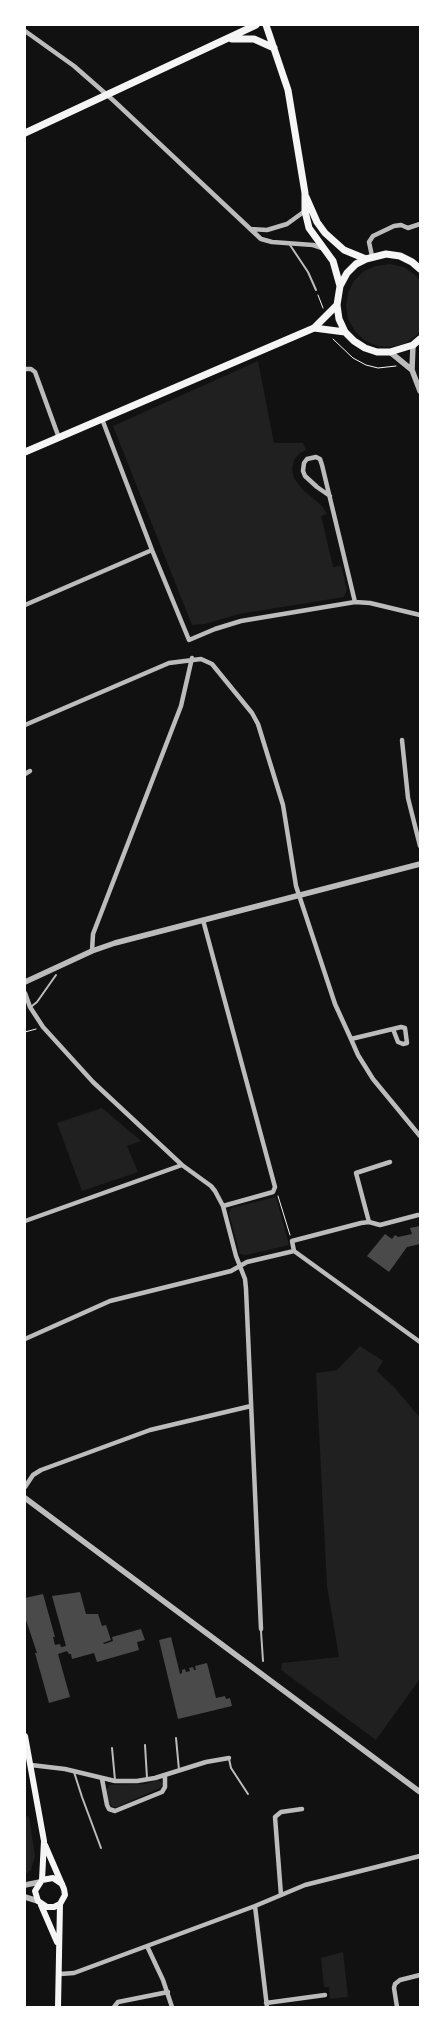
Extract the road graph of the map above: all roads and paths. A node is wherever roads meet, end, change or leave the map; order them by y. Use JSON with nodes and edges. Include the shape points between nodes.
{"nodes":[{"id":1,"x":256,"y":25,"type":"edge"},
{"id":2,"x":266,"y":25,"type":"edge"},
{"id":3,"x":25,"y":31,"type":"edge"},
{"id":4,"x":227,"y":39,"type":"junction"},
{"id":5,"x":274,"y":48,"type":"junction"},
{"id":6,"x":107,"y":94,"type":"junction"},
{"id":7,"x":25,"y":133,"type":"edge"},
{"id":8,"x":305,"y":192,"type":"junction"},
{"id":9,"x":305,"y":211,"type":"junction"},
{"id":10,"x":419,"y":224,"type":"edge"},
{"id":11,"x":250,"y":229,"type":"junction"},
{"id":12,"x":290,"y":245,"type":"junction"},
{"id":13,"x":322,"y":248,"type":"junction"},
{"id":14,"x":369,"y":257,"type":"junction"},
{"id":15,"x":420,"y":268,"type":"edge"},
{"id":16,"x":340,"y":286,"type":"junction"},
{"id":17,"x":316,"y":290,"type":"dead end"},
{"id":18,"x":337,"y":305,"type":"junction"},
{"id":19,"x":314,"y":328,"type":"junction"},
{"id":20,"x":345,"y":332,"type":"junction"},
{"id":21,"x":420,"y":339,"type":"edge"},
{"id":22,"x":412,"y":345,"type":"junction"},
{"id":23,"x":390,"y":352,"type":"junction"},
{"id":24,"x":25,"y":369,"type":"edge"},
{"id":25,"x":412,"y":370,"type":"junction"},
{"id":26,"x":420,"y":391,"type":"edge"},
{"id":27,"x":102,"y":419,"type":"junction"},
{"id":28,"x":59,"y":438,"type":"junction"},
{"id":29,"x":25,"y":452,"type":"edge"},
{"id":30,"x":330,"y":496,"type":"junction"},
{"id":31,"x":152,"y":550,"type":"junction"},
{"id":32,"x":355,"y":602,"type":"junction"},
{"id":33,"x":25,"y":605,"type":"edge"},
{"id":34,"x":420,"y":615,"type":"edge"},
{"id":35,"x":192,"y":658,"type":"junction"},
{"id":36,"x":25,"y":725,"type":"edge"},
{"id":37,"x":402,"y":740,"type":"dead end"},
{"id":38,"x":30,"y":771,"type":"dead end"},
{"id":39,"x":25,"y":774,"type":"edge"},
{"id":40,"x":420,"y":846,"type":"edge"},
{"id":41,"x":420,"y":864,"type":"edge"},
{"id":42,"x":300,"y":894,"type":"junction"},
{"id":43,"x":203,"y":920,"type":"junction"},
{"id":44,"x":92,"y":951,"type":"junction"},
{"id":45,"x":56,"y":975,"type":"dead end"},
{"id":46,"x":25,"y":982,"type":"edge"},
{"id":47,"x":25,"y":992,"type":"edge"},
{"id":48,"x":30,"y":1007,"type":"junction"},
{"id":49,"x":43,"y":1027,"type":"junction"},
{"id":50,"x":393,"y":1029,"type":"dead end"},
{"id":51,"x":25,"y":1032,"type":"edge"},
{"id":52,"x":351,"y":1040,"type":"junction"},
{"id":53,"x":420,"y":1136,"type":"edge"},
{"id":54,"x":390,"y":1162,"type":"dead end"},
{"id":55,"x":182,"y":1164,"type":"junction"},
{"id":56,"x":275,"y":1187,"type":"junction"},
{"id":57,"x":223,"y":1206,"type":"junction"},
{"id":58,"x":418,"y":1215,"type":"dead end"},
{"id":59,"x":25,"y":1221,"type":"edge"},
{"id":60,"x":369,"y":1222,"type":"junction"},
{"id":61,"x":292,"y":1241,"type":"junction"},
{"id":62,"x":294,"y":1250,"type":"junction"},
{"id":63,"x":241,"y":1266,"type":"junction"},
{"id":64,"x":25,"y":1339,"type":"edge"},
{"id":65,"x":419,"y":1340,"type":"edge"},
{"id":66,"x":251,"y":1406,"type":"junction"},
{"id":67,"x":25,"y":1486,"type":"edge"},
{"id":68,"x":25,"y":1498,"type":"edge"},
{"id":69,"x":261,"y":1629,"type":"joint"},
{"id":70,"x":263,"y":1661,"type":"dead end"},
{"id":71,"x":25,"y":1736,"type":"edge"},
{"id":72,"x":176,"y":1738,"type":"dead end"},
{"id":73,"x":144,"y":1745,"type":"dead end"},
{"id":74,"x":112,"y":1748,"type":"dead end"},
{"id":75,"x":229,"y":1758,"type":"joint"},
{"id":76,"x":31,"y":1765,"type":"junction"},
{"id":77,"x":179,"y":1770,"type":"junction"},
{"id":78,"x":74,"y":1771,"type":"junction"},
{"id":79,"x":165,"y":1775,"type":"junction"},
{"id":80,"x":102,"y":1779,"type":"junction"},
{"id":81,"x":148,"y":1780,"type":"junction"},
{"id":82,"x":115,"y":1781,"type":"junction"},
{"id":83,"x":420,"y":1792,"type":"edge"},
{"id":84,"x":248,"y":1794,"type":"dead end"},
{"id":85,"x":302,"y":1809,"type":"dead end"},
{"id":86,"x":44,"y":1841,"type":"junction"},
{"id":87,"x":101,"y":1848,"type":"dead end"},
{"id":88,"x":420,"y":1856,"type":"edge"},
{"id":89,"x":41,"y":1881,"type":"junction"},
{"id":90,"x":62,"y":1884,"type":"junction"},
{"id":91,"x":25,"y":1885,"type":"edge"},
{"id":92,"x":281,"y":1895,"type":"junction"},
{"id":93,"x":25,"y":1897,"type":"edge"},
{"id":94,"x":40,"y":1903,"type":"junction"},
{"id":95,"x":60,"y":1904,"type":"junction"},
{"id":96,"x":255,"y":1906,"type":"junction"},
{"id":97,"x":58,"y":1945,"type":"junction"},
{"id":98,"x":146,"y":1946,"type":"junction"},
{"id":99,"x":60,"y":1974,"type":"junction"},
{"id":100,"x":420,"y":1975,"type":"edge"},
{"id":101,"x":168,"y":1992,"type":"junction"},
{"id":102,"x":325,"y":1995,"type":"dead end"},
{"id":103,"x":266,"y":2005,"type":"edge"},
{"id":104,"x":58,"y":2007,"type":"edge"},
{"id":105,"x":114,"y":2007,"type":"edge"},
{"id":106,"x":172,"y":2007,"type":"edge"},
{"id":107,"x":397,"y":2007,"type":"edge"}],
"edges":[{"from":1,"to":4,"type":"main road"},
{"from":2,"to":5,"type":"main road"},
{"from":3,"to":6,"type":"street","via":[[67,60]]},
{"from":4,"to":5,"type":"main road","via":[[254,39]]},
{"from":4,"to":6,"type":"main road"},
{"from":5,"to":8,"type":"main road","via":[[288,90]]},
{"from":6,"to":7,"type":"main road"},
{"from":6,"to":11,"type":"street"},
{"from":8,"to":9,"type":"main road"},
{"from":8,"to":14,"type":"main road","via":[[325,233],[344,250]]},
{"from":9,"to":11,"type":"street","via":[[287,224],[267,230]]},
{"from":9,"to":13,"type":"main road","via":[[310,228]]},
{"from":10,"to":14,"type":"street","via":[[408,228],[394,226],[373,236],[369,242]]},
{"from":11,"to":12,"type":"street","via":[[261,239]]},
{"from":12,"to":13,"type":"street"},
{"from":12,"to":17,"type":"lane"},
{"from":13,"to":16,"type":"main road","via":[[333,261]]},
{"from":14,"to":15,"type":"main road","via":[[400,256]]},
{"from":14,"to":16,"type":"main road","via":[[356,264]]},
{"from":16,"to":18,"type":"main road"},
{"from":18,"to":19,"type":"main road"},
{"from":18,"to":20,"type":"main road"},
{"from":19,"to":20,"type":"main road"},
{"from":19,"to":27,"type":"main road"},
{"from":20,"to":23,"type":"main road","via":[[365,348]]},
{"from":21,"to":22,"type":"main road"},
{"from":22,"to":23,"type":"main road"},
{"from":22,"to":25,"type":"street"},
{"from":23,"to":25,"type":"street"},
{"from":24,"to":28,"type":"street","via":[[35,372]]},
{"from":25,"to":26,"type":"street"},
{"from":27,"to":28,"type":"main road"},
{"from":27,"to":31,"type":"street"},
{"from":28,"to":29,"type":"main road"},
{"from":30,"to":30,"type":"street","via":[[320,459],[307,459],[303,471],[305,476]]},
{"from":30,"to":32,"type":"street"},
{"from":31,"to":32,"type":"street","via":[[189,640],[241,621]]},
{"from":31,"to":33,"type":"street"},
{"from":32,"to":34,"type":"street"},
{"from":35,"to":36,"type":"street","via":[[169,663]]},
{"from":35,"to":42,"type":"street","via":[[212,664],[258,724],[283,806]]},
{"from":35,"to":44,"type":"street","via":[[180,706],[93,934]]},
{"from":37,"to":40,"type":"street","via":[[408,798]]},
{"from":38,"to":39,"type":"street"},
{"from":41,"to":42,"type":"street"},
{"from":42,"to":43,"type":"street"},
{"from":42,"to":52,"type":"street","via":[[335,1004]]},
{"from":43,"to":44,"type":"street"},
{"from":43,"to":56,"type":"street"},
{"from":44,"to":46,"type":"street"},
{"from":45,"to":48,"type":"lane"},
{"from":47,"to":48,"type":"street"},
{"from":48,"to":49,"type":"street"},
{"from":49,"to":51,"type":"path"},
{"from":49,"to":55,"type":"street","via":[[109,1098]]},
{"from":50,"to":52,"type":"street"},
{"from":52,"to":53,"type":"street","via":[[373,1079]]},
{"from":54,"to":60,"type":"street","via":[[356,1173]]},
{"from":55,"to":57,"type":"street","via":[[215,1191]]},
{"from":55,"to":59,"type":"street"},
{"from":56,"to":57,"type":"street","via":[[273,1192]]},
{"from":56,"to":61,"type":"path"},
{"from":57,"to":63,"type":"street"},
{"from":58,"to":60,"type":"street","via":[[380,1225]]},
{"from":60,"to":61,"type":"street"},
{"from":61,"to":62,"type":"street"},
{"from":62,"to":63,"type":"street"},
{"from":62,"to":65,"type":"street"},
{"from":63,"to":64,"type":"street","via":[[231,1272],[110,1301]]},
{"from":63,"to":66,"type":"street","via":[[246,1289]]},
{"from":66,"to":67,"type":"street","via":[[150,1430],[41,1470]]},
{"from":66,"to":69,"type":"street"},
{"from":68,"to":83,"type":"street"},
{"from":69,"to":70,"type":"lane"},
{"from":71,"to":76,"type":"main road"},
{"from":72,"to":77,"type":"lane"},
{"from":73,"to":81,"type":"lane"},
{"from":74,"to":82,"type":"lane"},
{"from":75,"to":77,"type":"street"},
{"from":75,"to":84,"type":"lane","via":[[231,1768]]},
{"from":76,"to":78,"type":"street"},
{"from":76,"to":86,"type":"main road"},
{"from":77,"to":79,"type":"street"},
{"from":78,"to":80,"type":"street"},
{"from":78,"to":87,"type":"lane"},
{"from":79,"to":80,"type":"street","via":[[166,1787],[162,1792],[115,1811],[107,1805]]},
{"from":79,"to":81,"type":"street"},
{"from":80,"to":82,"type":"street"},
{"from":81,"to":82,"type":"street"},
{"from":85,"to":92,"type":"street","via":[[281,1812],[275,1817]]},
{"from":86,"to":89,"type":"main road"},
{"from":86,"to":90,"type":"main road"},
{"from":88,"to":92,"type":"street","via":[[320,1881]]},
{"from":89,"to":90,"type":"main road","via":[[53,1878]]},
{"from":89,"to":91,"type":"street"},
{"from":89,"to":94,"type":"main road","via":[[35,1891]]},
{"from":90,"to":95,"type":"main road","via":[[64,1895]]},
{"from":92,"to":96,"type":"street"},
{"from":93,"to":94,"type":"street"},
{"from":94,"to":95,"type":"main road","via":[[47,1907]]},
{"from":94,"to":97,"type":"main road"},
{"from":95,"to":97,"type":"main road"},
{"from":96,"to":98,"type":"street"},
{"from":96,"to":103,"type":"street"},
{"from":97,"to":99,"type":"main road"},
{"from":98,"to":99,"type":"street","via":[[74,1973]]},
{"from":98,"to":101,"type":"street"},
{"from":99,"to":104,"type":"main road"},
{"from":100,"to":107,"type":"street","via":[[395,1984]]},
{"from":101,"to":105,"type":"street","via":[[118,2002]]},
{"from":101,"to":106,"type":"street"},
{"from":102,"to":103,"type":"street"}]}
